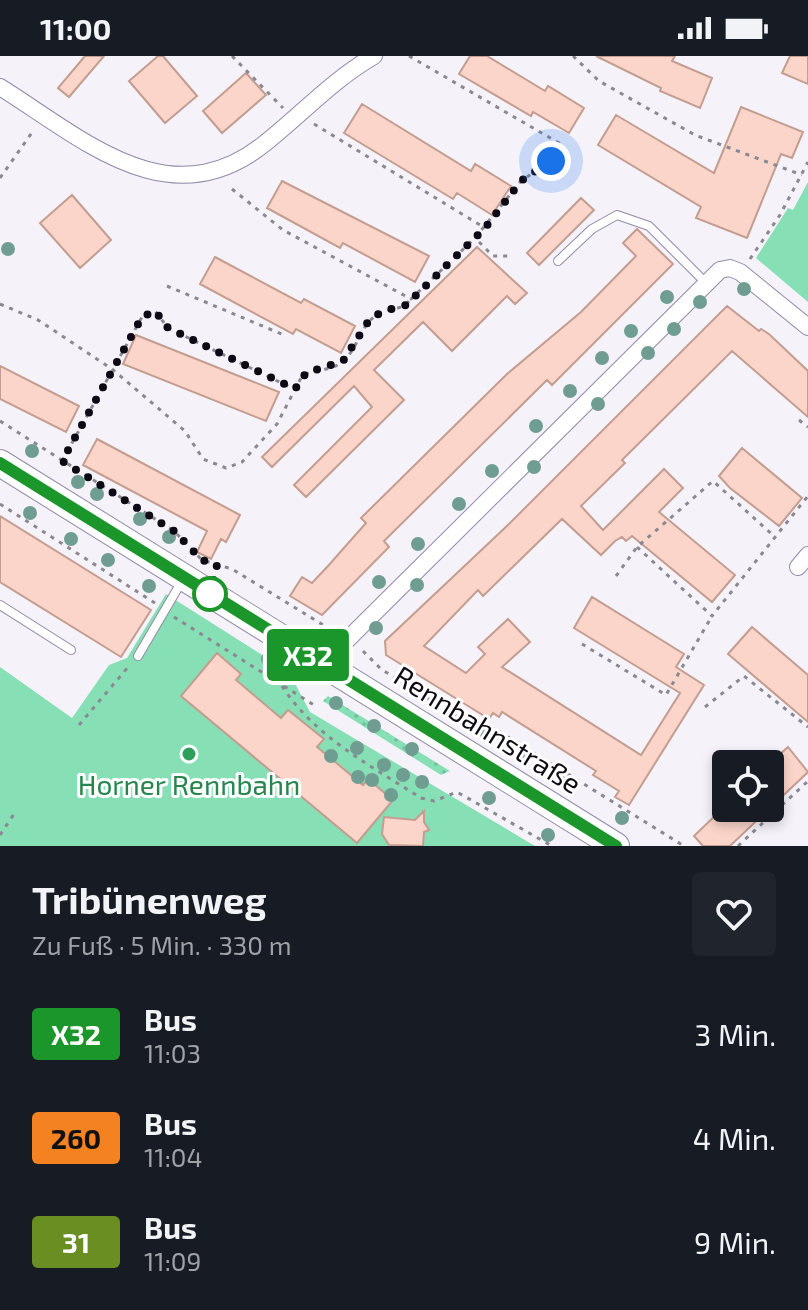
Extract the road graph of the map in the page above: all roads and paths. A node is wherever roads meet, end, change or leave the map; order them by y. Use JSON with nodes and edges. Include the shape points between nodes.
{"nodes":[{"id":1,"x":232,"y":56,"type":"edge"},
{"id":2,"x":374,"y":56,"type":"edge"},
{"id":3,"x":409,"y":56,"type":"edge"},
{"id":4,"x":573,"y":56,"type":"edge"},
{"id":5,"x":0,"y":87,"type":"edge"},
{"id":6,"x":44,"y":114,"type":"junction"},
{"id":7,"x":295,"y":116,"type":"junction"},
{"id":8,"x":808,"y":162,"type":"edge"},
{"id":9,"x":802,"y":175,"type":"junction"},
{"id":10,"x":0,"y":178,"type":"edge"},
{"id":11,"x":232,"y":189,"type":"dead end"},
{"id":12,"x":485,"y":228,"type":"junction"},
{"id":13,"x":475,"y":238,"type":"junction"},
{"id":14,"x":512,"y":256,"type":"dead end"},
{"id":15,"x":558,"y":261,"type":"dead end"},
{"id":16,"x":740,"y":272,"type":"junction"},
{"id":17,"x":706,"y":283,"type":"junction"},
{"id":18,"x":167,"y":286,"type":"dead end"},
{"id":19,"x":411,"y":299,"type":"junction"},
{"id":20,"x":0,"y":304,"type":"edge"},
{"id":21,"x":808,"y":327,"type":"edge"},
{"id":22,"x":284,"y":335,"type":"dead end"},
{"id":23,"x":112,"y":369,"type":"junction"},
{"id":24,"x":295,"y":389,"type":"junction"},
{"id":25,"x":799,"y":420,"type":"dead end"},
{"id":26,"x":0,"y":421,"type":"edge"},
{"id":27,"x":808,"y":427,"type":"edge"},
{"id":28,"x":62,"y":461,"type":"junction"},
{"id":29,"x":0,"y":463,"type":"edge"},
{"id":30,"x":808,"y":496,"type":"edge"},
{"id":31,"x":0,"y":504,"type":"edge"},
{"id":32,"x":776,"y":538,"type":"junction"},
{"id":33,"x":637,"y":547,"type":"junction"},
{"id":34,"x":616,"y":576,"type":"dead end"},
{"id":35,"x":185,"y":577,"type":"junction"},
{"id":36,"x":0,"y":605,"type":"edge"},
{"id":37,"x":165,"y":611,"type":"junction"},
{"id":38,"x":712,"y":616,"type":"junction"},
{"id":39,"x":338,"y":635,"type":"dead end"},
{"id":40,"x":582,"y":644,"type":"dead end"},
{"id":41,"x":356,"y":646,"type":"dead end"},
{"id":42,"x":71,"y":650,"type":"dead end"},
{"id":43,"x":138,"y":656,"type":"joint"},
{"id":44,"x":320,"y":662,"type":"junction"},
{"id":45,"x":291,"y":666,"type":"dead end"},
{"id":46,"x":280,"y":683,"type":"junction"},
{"id":47,"x":314,"y":705,"type":"dead end"},
{"id":48,"x":705,"y":707,"type":"dead end"},
{"id":49,"x":79,"y":725,"type":"dead end"},
{"id":50,"x":808,"y":727,"type":"edge"},
{"id":51,"x":808,"y":781,"type":"edge"},
{"id":52,"x":14,"y":814,"type":"dead end"},
{"id":53,"x":0,"y":835,"type":"edge"},
{"id":54,"x":552,"y":846,"type":"edge"},
{"id":55,"x":616,"y":846,"type":"edge"},
{"id":56,"x":684,"y":846,"type":"edge"},
{"id":57,"x":738,"y":846,"type":"edge"}],
"edges":[{"from":1,"to":7,"type":"path"},
{"from":2,"to":7,"type":"street"},
{"from":3,"to":12,"type":"path","via":[[561,147],[551,161],[521,181]]},
{"from":4,"to":9,"type":"path","via":[[599,81],[695,135]]},
{"from":5,"to":6,"type":"street"},
{"from":6,"to":7,"type":"street","via":[[120,163],[187,176],[247,157]]},
{"from":6,"to":10,"type":"path"},
{"from":7,"to":12,"type":"path"},
{"from":8,"to":9,"type":"path"},
{"from":9,"to":16,"type":"path"},
{"from":11,"to":19,"type":"path","via":[[283,230]]},
{"from":12,"to":13,"type":"path"},
{"from":13,"to":14,"type":"path","via":[[493,256]]},
{"from":13,"to":19,"type":"path"},
{"from":15,"to":17,"type":"lane","via":[[592,229],[617,215],[649,226]]},
{"from":16,"to":17,"type":"street","via":[[720,270]]},
{"from":16,"to":21,"type":"street"},
{"from":17,"to":44,"type":"street"},
{"from":18,"to":22,"type":"path"},
{"from":19,"to":24,"type":"path","via":[[400,309],[376,315],[343,361],[306,373]]},
{"from":20,"to":23,"type":"path","via":[[38,320]]},
{"from":23,"to":24,"type":"path","via":[[142,317],[155,311],[168,328]]},
{"from":23,"to":24,"type":"path","via":[[185,431],[203,459],[226,468],[248,457],[284,415]]},
{"from":23,"to":28,"type":"path"},
{"from":25,"to":27,"type":"path"},
{"from":26,"to":28,"type":"path"},
{"from":28,"to":39,"type":"path","via":[[174,531],[202,560],[232,569]]},
{"from":29,"to":35,"type":"main road","name":"Rennbahnstraße"},
{"from":30,"to":32,"type":"path"},
{"from":31,"to":37,"type":"path"},
{"from":32,"to":33,"type":"path","via":[[713,481]]},
{"from":32,"to":38,"type":"path"},
{"from":33,"to":34,"type":"path"},
{"from":33,"to":38,"type":"path"},
{"from":35,"to":37,"type":"lane"},
{"from":35,"to":44,"type":"main road","name":"Rennbahnstraße"},
{"from":36,"to":42,"type":"lane"},
{"from":37,"to":43,"type":"lane"},
{"from":37,"to":46,"type":"path"},
{"from":38,"to":40,"type":"path","via":[[666,695]]},
{"from":41,"to":56,"type":"path","via":[[381,669],[454,715],[495,729]]},
{"from":43,"to":49,"type":"path"},
{"from":44,"to":55,"type":"main road","name":"Rennbahnstraße"},
{"from":45,"to":46,"type":"path"},
{"from":46,"to":47,"type":"path"},
{"from":46,"to":54,"type":"path","via":[[336,743],[421,798],[434,801],[457,792]]},
{"from":48,"to":50,"type":"path","via":[[744,676]]},
{"from":51,"to":57,"type":"path"},
{"from":52,"to":53,"type":"path"}]}
